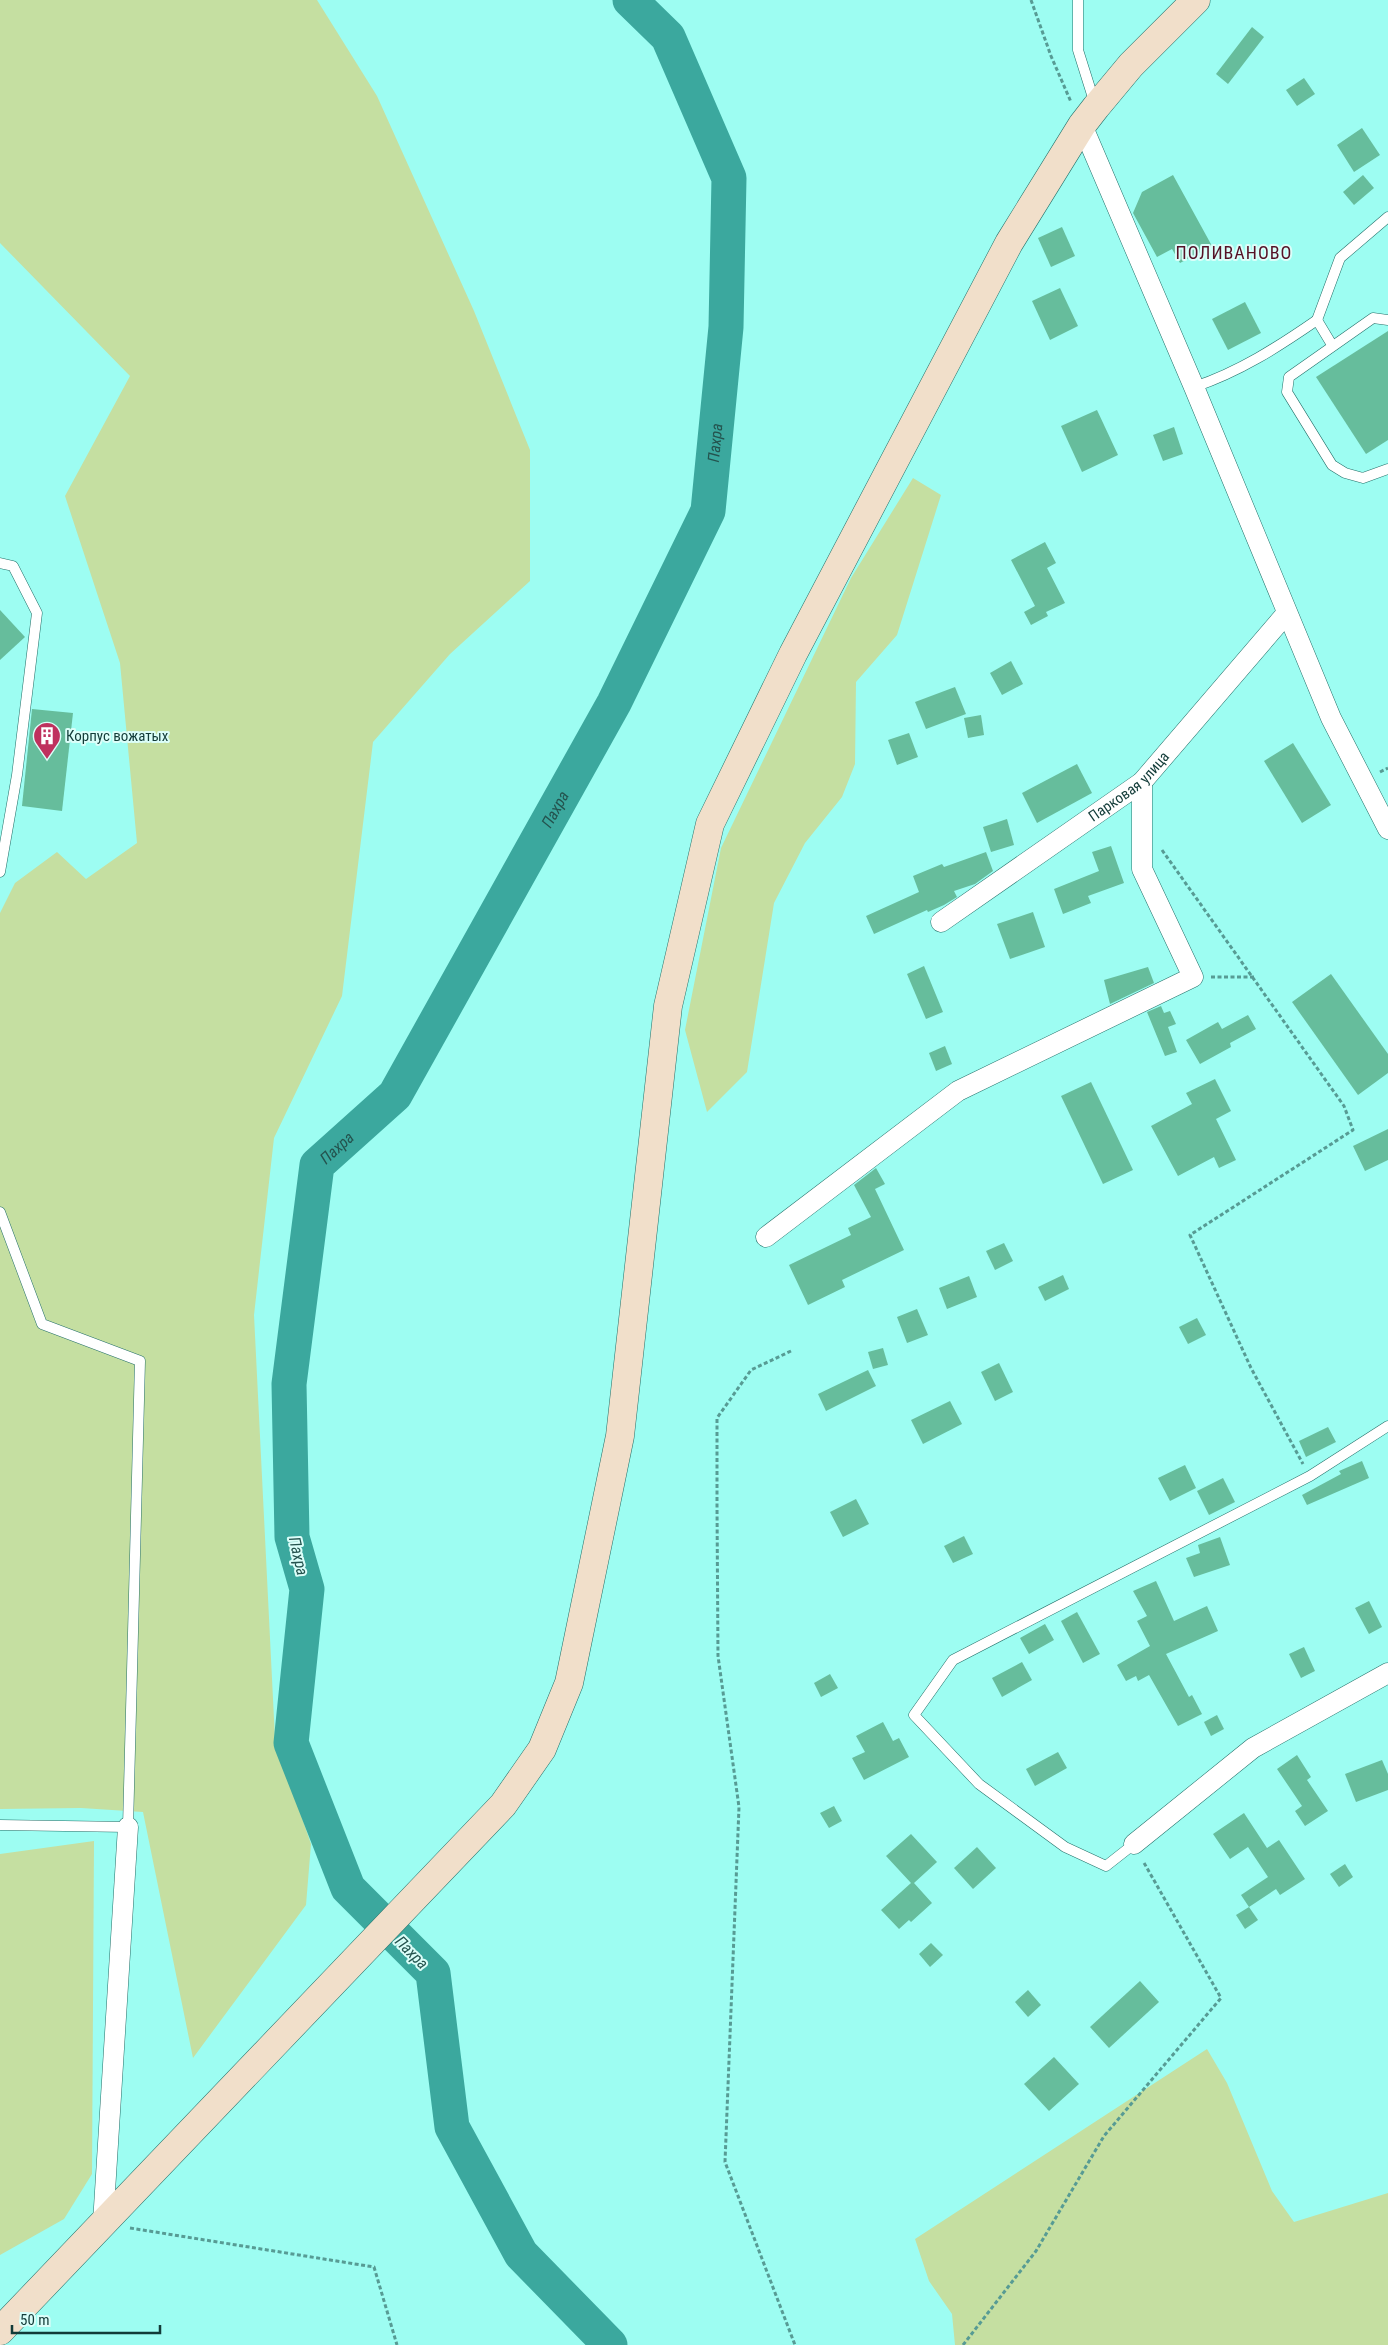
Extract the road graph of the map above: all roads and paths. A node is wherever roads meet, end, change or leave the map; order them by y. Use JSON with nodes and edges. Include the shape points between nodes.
{"nodes":[{"id":1,"x":1031,"y":0,"type":"edge"},
{"id":2,"x":1078,"y":0,"type":"edge"},
{"id":3,"x":1196,"y":0,"type":"edge"},
{"id":4,"x":1089,"y":116,"type":"junction"},
{"id":5,"x":1388,"y":217,"type":"edge"},
{"id":6,"x":1317,"y":320,"type":"junction"},
{"id":7,"x":1388,"y":320,"type":"edge"},
{"id":8,"x":1332,"y":345,"type":"junction"},
{"id":9,"x":1194,"y":387,"type":"junction"},
{"id":10,"x":1388,"y":469,"type":"edge"},
{"id":11,"x":0,"y":563,"type":"edge"},
{"id":12,"x":1286,"y":614,"type":"junction"},
{"id":13,"x":1142,"y":782,"type":"junction"},
{"id":14,"x":1141,"y":821,"type":"junction"},
{"id":15,"x":1388,"y":829,"type":"edge"},
{"id":16,"x":0,"y":872,"type":"edge"},
{"id":17,"x":940,"y":922,"type":"dead end"},
{"id":18,"x":1193,"y":976,"type":"junction"},
{"id":19,"x":1254,"y":977,"type":"junction"},
{"id":20,"x":0,"y":1212,"type":"edge"},
{"id":21,"x":766,"y":1236,"type":"dead end"},
{"id":22,"x":791,"y":1351,"type":"dead end"},
{"id":23,"x":1388,"y":1426,"type":"edge"},
{"id":24,"x":1310,"y":1476,"type":"junction"},
{"id":25,"x":1388,"y":1673,"type":"edge"},
{"id":26,"x":0,"y":1825,"type":"edge"},
{"id":27,"x":128,"y":1827,"type":"junction"},
{"id":28,"x":1134,"y":1844,"type":"junction"},
{"id":29,"x":103,"y":2223,"type":"junction"},
{"id":30,"x":0,"y":2331,"type":"edge"},
{"id":31,"x":397,"y":2345,"type":"edge"},
{"id":32,"x":795,"y":2345,"type":"edge"},
{"id":33,"x":963,"y":2345,"type":"edge"}],
"edges":[{"from":1,"to":4,"type":"path","via":[[1051,56]]},
{"from":2,"to":4,"type":"lane","via":[[1078,50]]},
{"from":3,"to":4,"type":"street","via":[[1131,65]]},
{"from":4,"to":9,"type":"street"},
{"from":4,"to":29,"type":"street","via":[[1009,243],[793,654],[710,824],[668,1006],[620,1436],[568,1684],[542,1749],[503,1805]]},
{"from":5,"to":6,"type":"lane","via":[[1340,258]]},
{"from":6,"to":8,"type":"lane"},
{"from":6,"to":9,"type":"lane","via":[[1225,377]]},
{"from":7,"to":8,"type":"lane","via":[[1373,318]]},
{"from":8,"to":10,"type":"lane","via":[[1289,376],[1287,392],[1332,464],[1345,473],[1364,478]]},
{"from":9,"to":12,"type":"street"},
{"from":11,"to":16,"type":"lane","via":[[13,566],[37,613],[17,775]]},
{"from":12,"to":13,"type":"street","name":"Парковая улица"},
{"from":12,"to":15,"type":"street","via":[[1330,718]]},
{"from":13,"to":14,"type":"street"},
{"from":13,"to":17,"type":"street","name":"Парковая улица"},
{"from":14,"to":18,"type":"street","via":[[1142,870]]},
{"from":14,"to":19,"type":"path"},
{"from":18,"to":19,"type":"path"},
{"from":18,"to":21,"type":"street","via":[[958,1091]]},
{"from":19,"to":24,"type":"path","via":[[1344,1106],[1353,1130],[1190,1235],[1251,1368]]},
{"from":20,"to":27,"type":"lane","via":[[42,1324],[140,1361]]},
{"from":22,"to":32,"type":"path","via":[[751,1370],[718,1418],[717,1505],[718,1656],[739,1807],[725,2162]]},
{"from":23,"to":24,"type":"lane"},
{"from":24,"to":28,"type":"lane","via":[[953,1660],[914,1715],[979,1784],[1065,1847],[1106,1866]]},
{"from":25,"to":28,"type":"street","via":[[1253,1748]]},
{"from":26,"to":27,"type":"lane"},
{"from":27,"to":29,"type":"street"},
{"from":28,"to":33,"type":"path","via":[[1221,1998],[1104,2136],[1036,2251]]},
{"from":29,"to":30,"type":"street"},
{"from":29,"to":31,"type":"path","via":[[374,2267]]}]}
